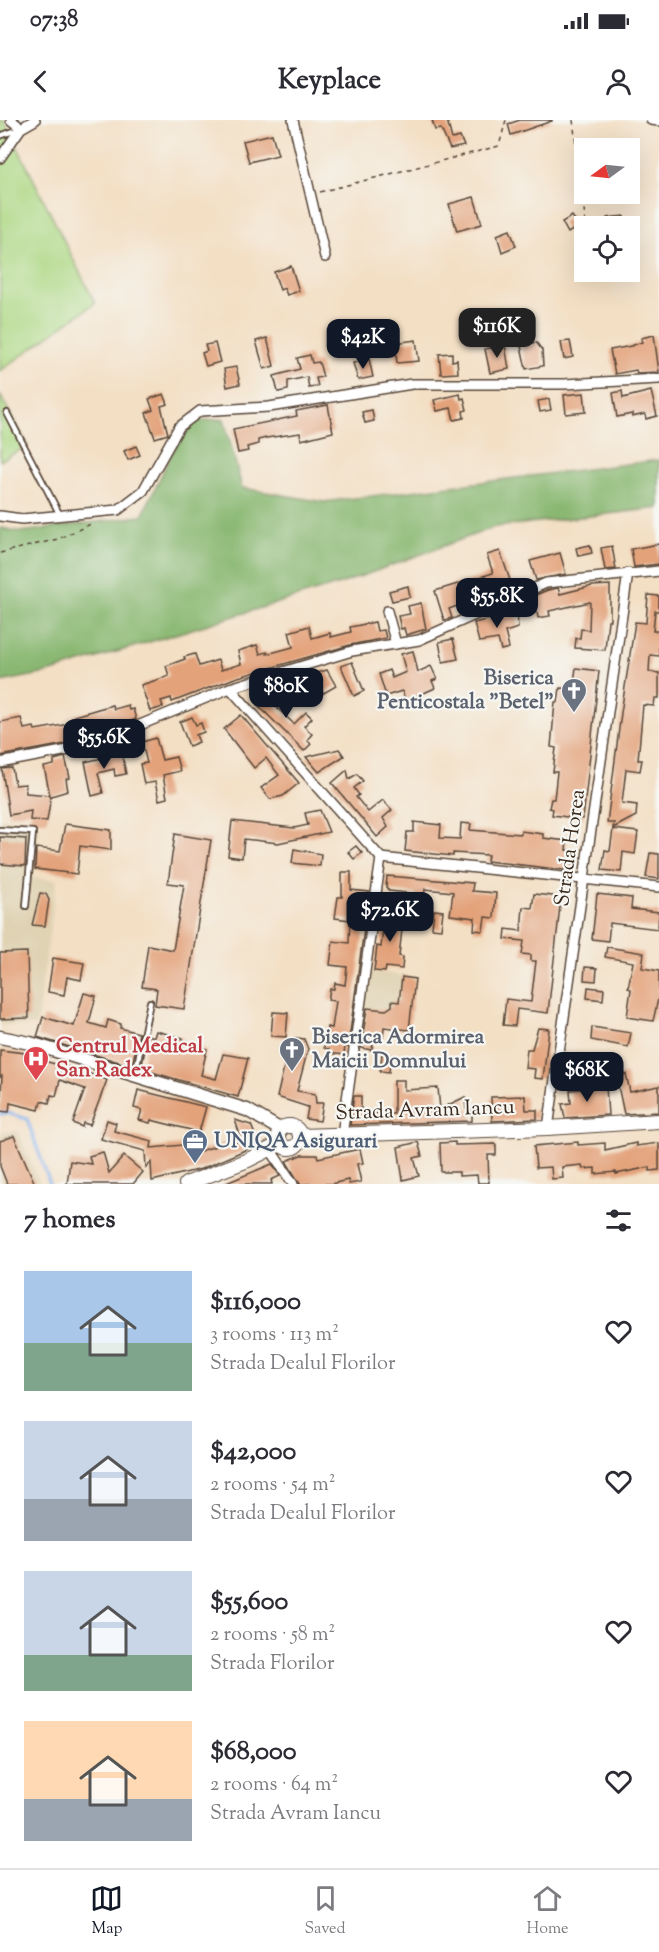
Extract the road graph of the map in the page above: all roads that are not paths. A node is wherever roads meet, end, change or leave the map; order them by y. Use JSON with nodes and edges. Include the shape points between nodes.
{"nodes":[{"id":1,"x":12,"y":120,"type":"edge"},
{"id":2,"x":35,"y":120,"type":"edge"},
{"id":3,"x":293,"y":120,"type":"edge"},
{"id":4,"x":651,"y":120,"type":"edge"},
{"id":5,"x":658,"y":121,"type":"edge"},
{"id":6,"x":21,"y":128,"type":"junction"},
{"id":7,"x":0,"y":136,"type":"edge"},
{"id":8,"x":0,"y":158,"type":"edge"},
{"id":9,"x":325,"y":257,"type":"dead end"},
{"id":10,"x":659,"y":379,"type":"edge"},
{"id":11,"x":7,"y":413,"type":"dead end"},
{"id":12,"x":60,"y":515,"type":"junction"},
{"id":13,"x":0,"y":516,"type":"edge"},
{"id":14,"x":659,"y":572,"type":"edge"},
{"id":15,"x":628,"y":573,"type":"junction"},
{"id":16,"x":387,"y":611,"type":"dead end"},
{"id":17,"x":396,"y":644,"type":"junction"},
{"id":18,"x":230,"y":688,"type":"junction"},
{"id":19,"x":0,"y":763,"type":"edge"},
{"id":20,"x":0,"y":830,"type":"edge"},
{"id":21,"x":381,"y":858,"type":"junction"},
{"id":22,"x":585,"y":879,"type":"junction"},
{"id":23,"x":659,"y":887,"type":"edge"},
{"id":24,"x":26,"y":906,"type":"dead end"},
{"id":25,"x":150,"y":1002,"type":"dead end"},
{"id":26,"x":0,"y":1037,"type":"edge"},
{"id":27,"x":135,"y":1075,"type":"junction"},
{"id":28,"x":659,"y":1121,"type":"edge"},
{"id":29,"x":548,"y":1128,"type":"junction"},
{"id":30,"x":342,"y":1135,"type":"junction"},
{"id":31,"x":277,"y":1141,"type":"junction"},
{"id":32,"x":186,"y":1184,"type":"edge"},
{"id":33,"x":294,"y":1184,"type":"edge"}],
"edges":[{"from":1,"to":6,"type":"street"},
{"from":2,"to":6,"type":"street"},
{"from":3,"to":9,"type":"street"},
{"from":4,"to":5,"type":"street"},
{"from":6,"to":7,"type":"lane"},
{"from":6,"to":8,"type":"street"},
{"from":10,"to":12,"type":"street","via":[[564,384],[412,384],[269,407],[200,411],[179,427],[148,483],[132,502],[100,514]]},
{"from":11,"to":12,"type":"lane"},
{"from":12,"to":13,"type":"street","via":[[22,519]]},
{"from":14,"to":15,"type":"street"},
{"from":15,"to":17,"type":"street","via":[[546,583],[436,634]]},
{"from":15,"to":22,"type":"street","name":"Strada Horea"},
{"from":16,"to":17,"type":"street"},
{"from":17,"to":18,"type":"street","via":[[352,651]]},
{"from":18,"to":19,"type":"street","via":[[100,742]]},
{"from":18,"to":21,"type":"street"},
{"from":20,"to":24,"type":"lane","via":[[33,832]]},
{"from":21,"to":22,"type":"street"},
{"from":21,"to":30,"type":"street"},
{"from":22,"to":23,"type":"street"},
{"from":22,"to":29,"type":"street","name":"Strada Horea"},
{"from":25,"to":27,"type":"lane"},
{"from":26,"to":27,"type":"street"},
{"from":27,"to":31,"type":"street","via":[[247,1110]]},
{"from":28,"to":29,"type":"main road","name":"Strada Avram Iancu"},
{"from":29,"to":30,"type":"main road","name":"Strada Avram Iancu"},
{"from":30,"to":31,"type":"main road","name":"Strada Avram Iancu","via":[[300,1136],[292,1148]]},
{"from":31,"to":32,"type":"main road"},
{"from":31,"to":33,"type":"street"}]}
